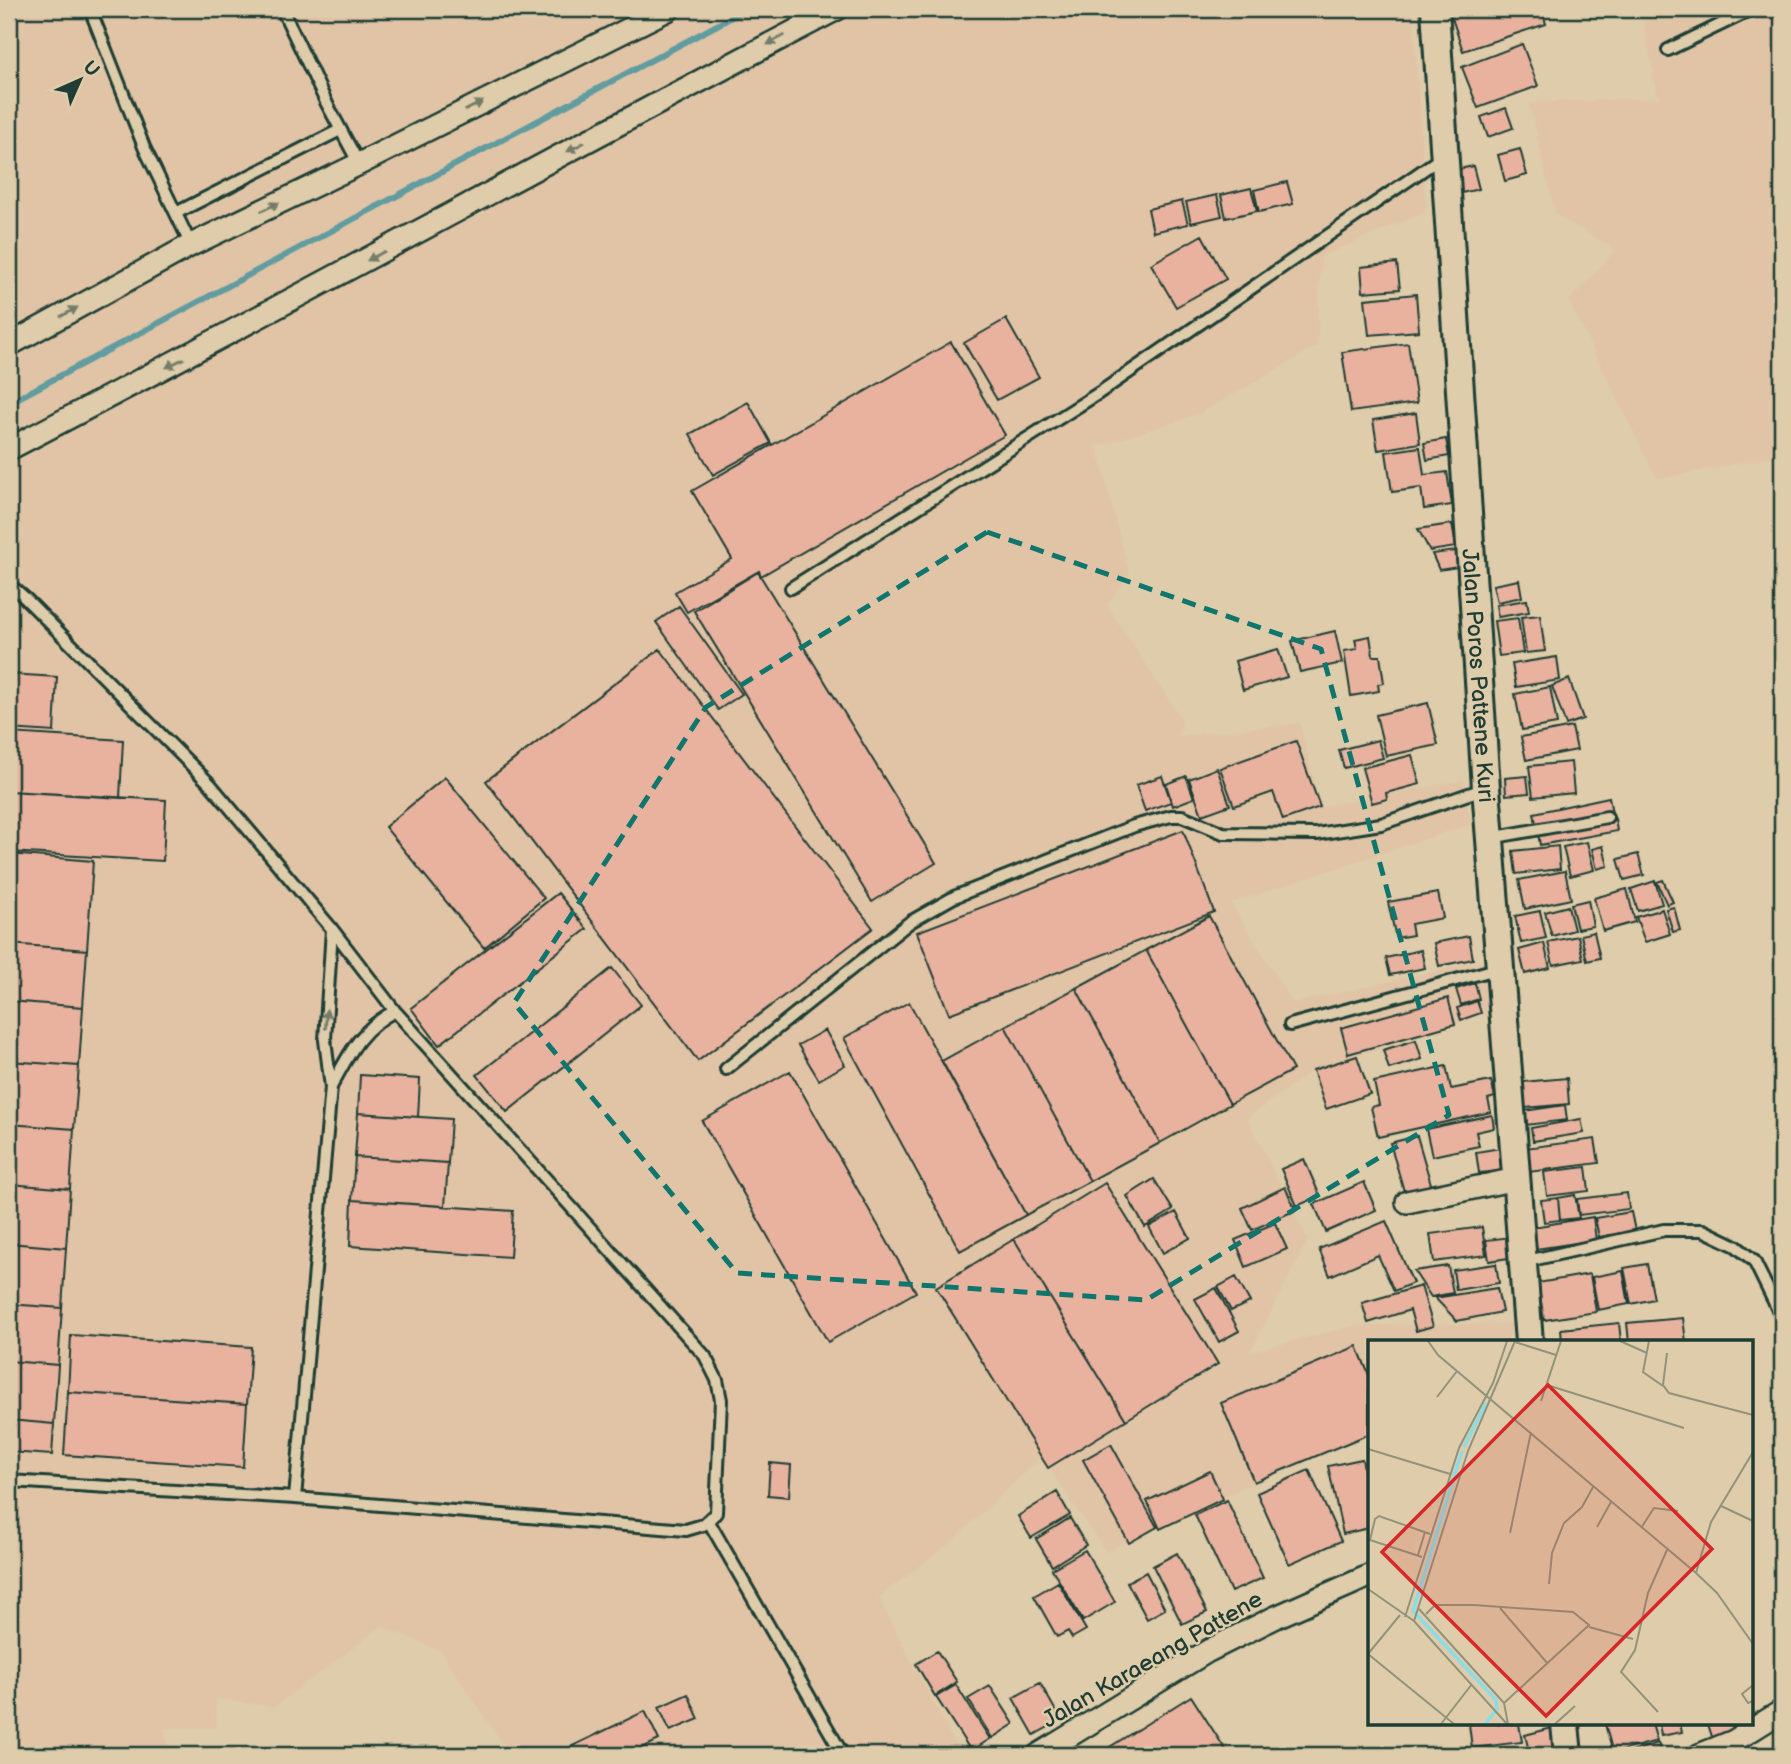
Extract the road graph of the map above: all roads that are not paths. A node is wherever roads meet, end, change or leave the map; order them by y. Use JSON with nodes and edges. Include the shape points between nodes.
{"nodes":[{"id":1,"x":90,"y":9,"type":"edge"},
{"id":2,"x":282,"y":9,"type":"edge"},
{"id":3,"x":670,"y":9,"type":"edge"},
{"id":4,"x":837,"y":9,"type":"edge"},
{"id":5,"x":1435,"y":9,"type":"edge"},
{"id":6,"x":1754,"y":9,"type":"edge"},
{"id":7,"x":1668,"y":50,"type":"dead end"},
{"id":8,"x":340,"y":130,"type":"junction"},
{"id":9,"x":1444,"y":156,"type":"junction"},
{"id":10,"x":359,"y":164,"type":"junction"},
{"id":11,"x":176,"y":213,"type":"junction"},
{"id":12,"x":191,"y":245,"type":"junction"},
{"id":13,"x":9,"y":345,"type":"edge"},
{"id":14,"x":9,"y":449,"type":"edge"},
{"id":15,"x":9,"y":584,"type":"edge"},
{"id":16,"x":791,"y":589,"type":"dead end"},
{"id":17,"x":1486,"y":788,"type":"junction"},
{"id":18,"x":1607,"y":817,"type":"dead end"},
{"id":19,"x":1490,"y":838,"type":"junction"},
{"id":20,"x":332,"y":929,"type":"junction"},
{"id":21,"x":1500,"y":968,"type":"junction"},
{"id":22,"x":395,"y":1011,"type":"junction"},
{"id":23,"x":1290,"y":1025,"type":"dead end"},
{"id":24,"x":726,"y":1069,"type":"dead end"},
{"id":25,"x":331,"y":1087,"type":"junction"},
{"id":26,"x":1516,"y":1179,"type":"junction"},
{"id":27,"x":1406,"y":1202,"type":"dead end"},
{"id":28,"x":1523,"y":1262,"type":"junction"},
{"id":29,"x":1782,"y":1318,"type":"edge"},
{"id":30,"x":1529,"y":1340,"type":"edge"},
{"id":31,"x":9,"y":1481,"type":"edge"},
{"id":32,"x":295,"y":1498,"type":"junction"},
{"id":33,"x":709,"y":1522,"type":"junction"},
{"id":34,"x":1368,"y":1576,"type":"edge"},
{"id":35,"x":1782,"y":1711,"type":"edge"},
{"id":36,"x":1564,"y":1726,"type":"edge"},
{"id":37,"x":843,"y":1755,"type":"edge"},
{"id":38,"x":1038,"y":1755,"type":"edge"},
{"id":39,"x":1568,"y":1755,"type":"edge"},
{"id":40,"x":1699,"y":1755,"type":"edge"}],
"edges":[{"from":1,"to":11,"type":"lane","via":[[144,147]]},
{"from":2,"to":8,"type":"lane"},
{"from":10,"to":3,"type":"street","one_way":true},
{"from":4,"to":14,"type":"street","one_way":true},
{"from":5,"to":9,"type":"street","name":"Jalan Poros Pattene Kuri"},
{"from":6,"to":7,"type":"lane"},
{"from":8,"to":10,"type":"lane"},
{"from":8,"to":11,"type":"lane"},
{"from":9,"to":16,"type":"lane","via":[[1099,393]]},
{"from":9,"to":17,"type":"street","name":"Jalan Poros Pattene Kuri"},
{"from":12,"to":10,"type":"street","one_way":true},
{"from":11,"to":12,"type":"lane"},
{"from":13,"to":12,"type":"street","one_way":true},
{"from":15,"to":20,"type":"lane","via":[[210,784]]},
{"from":17,"to":19,"type":"street","name":"Jalan Poros Pattene Kuri"},
{"from":17,"to":24,"type":"lane","via":[[1381,824],[1317,834],[1223,833],[1182,816],[1134,826],[954,897],[921,916]]},
{"from":18,"to":19,"type":"lane"},
{"from":19,"to":21,"type":"street","name":"Jalan Poros Pattene Kuri"},
{"from":20,"to":22,"type":"lane"},
{"from":25,"to":20,"type":"lane","one_way":true,"via":[[325,1040]]},
{"from":21,"to":23,"type":"lane"},
{"from":21,"to":26,"type":"street","name":"Jalan Poros Pattene Kuri"},
{"from":22,"to":25,"type":"lane","via":[[377,1020],[355,1043]]},
{"from":22,"to":33,"type":"lane","via":[[712,1367],[721,1400],[717,1508]]},
{"from":25,"to":32,"type":"lane"},
{"from":26,"to":27,"type":"street"},
{"from":26,"to":28,"type":"street","name":"Jalan Poros Pattene Kuri"},
{"from":28,"to":29,"type":"lane","via":[[1664,1230],[1703,1230],[1754,1261]]},
{"from":28,"to":30,"type":"street","name":"Jalan Poros Pattene Kuri"},
{"from":31,"to":32,"type":"lane"},
{"from":32,"to":33,"type":"lane","via":[[685,1530]]},
{"from":33,"to":37,"type":"lane"},
{"from":34,"to":38,"type":"street","name":"Jalan Karaeang Pattene","via":[[1208,1651]]},
{"from":35,"to":40,"type":"street","via":[[1734,1741]]},
{"from":36,"to":39,"type":"street"}]}
